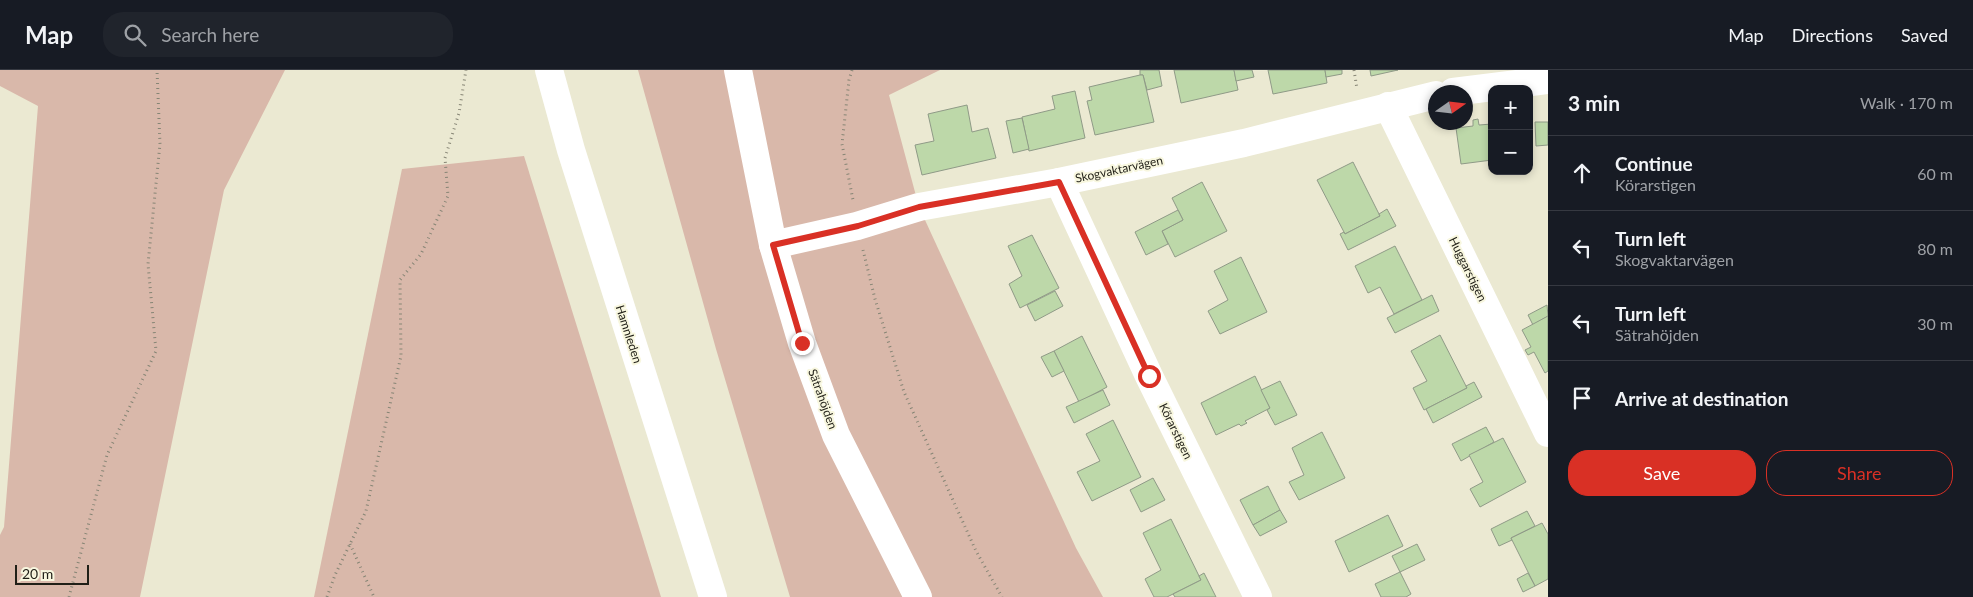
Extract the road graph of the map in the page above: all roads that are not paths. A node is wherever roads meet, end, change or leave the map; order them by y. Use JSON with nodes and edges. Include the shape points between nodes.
{"nodes":[{"id":1,"x":549,"y":70,"type":"edge"},
{"id":2,"x":738,"y":70,"type":"edge"},
{"id":3,"x":1548,"y":80,"type":"edge"},
{"id":4,"x":1473,"y":89,"type":"edge"},
{"id":5,"x":1428,"y":97,"type":"edge"},
{"id":6,"x":1388,"y":106,"type":"junction"},
{"id":7,"x":1059,"y":182,"type":"junction"},
{"id":8,"x":773,"y":245,"type":"junction"},
{"id":9,"x":1548,"y":433,"type":"edge"},
{"id":10,"x":713,"y":597,"type":"edge"},
{"id":11,"x":918,"y":597,"type":"edge"},
{"id":12,"x":1258,"y":597,"type":"edge"}],
"edges":[{"from":1,"to":10,"type":"street","name":"Hamnleden","via":[[571,150]]},
{"from":2,"to":8,"type":"street","name":"Sätrahöjden"},
{"from":3,"to":4,"type":"street"},
{"from":5,"to":6,"type":"street","name":"Skogvaktarvägen"},
{"from":6,"to":7,"type":"street","name":"Skogvaktarvägen","via":[[1244,143]]},
{"from":6,"to":9,"type":"street","name":"Huggarstigen"},
{"from":7,"to":8,"type":"street","name":"Skogvaktarvägen","via":[[919,207],[858,226]]},
{"from":7,"to":12,"type":"street","name":"Körarstigen","via":[[1149,376]]},
{"from":8,"to":11,"type":"street","name":"Sätrahöjden","via":[[802,343],[836,435]]}]}
